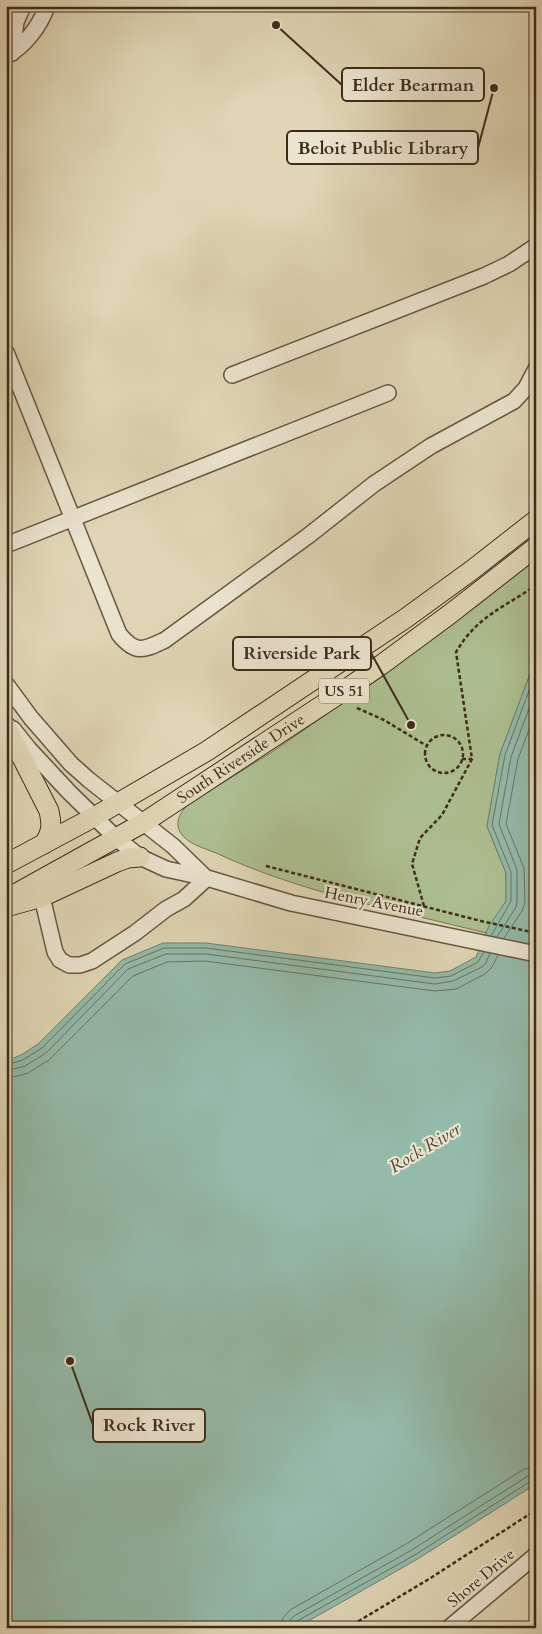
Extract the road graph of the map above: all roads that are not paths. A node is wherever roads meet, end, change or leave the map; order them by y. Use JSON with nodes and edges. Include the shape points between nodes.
{"nodes":[{"id":1,"x":23,"y":6,"type":"edge"},
{"id":2,"x":48,"y":6,"type":"edge"},
{"id":3,"x":9,"y":54,"type":"edge"},
{"id":4,"x":536,"y":246,"type":"edge"},
{"id":5,"x":6,"y":352,"type":"edge"},
{"id":6,"x":536,"y":369,"type":"edge"},
{"id":7,"x":232,"y":375,"type":"dead end"},
{"id":8,"x":388,"y":393,"type":"dead end"},
{"id":9,"x":73,"y":517,"type":"junction"},
{"id":10,"x":536,"y":520,"type":"edge"},
{"id":11,"x":36,"y":533,"type":"junction"},
{"id":12,"x":6,"y":545,"type":"edge"},
{"id":13,"x":536,"y":547,"type":"edge"},
{"id":14,"x":6,"y":554,"type":"edge"},
{"id":15,"x":6,"y":684,"type":"edge"},
{"id":16,"x":6,"y":720,"type":"edge"},
{"id":17,"x":6,"y":726,"type":"edge"},
{"id":18,"x":117,"y":803,"type":"junction"},
{"id":19,"x":94,"y":817,"type":"junction"},
{"id":20,"x":143,"y":823,"type":"junction"},
{"id":21,"x":116,"y":838,"type":"junction"},
{"id":22,"x":44,"y":844,"type":"junction"},
{"id":23,"x":140,"y":857,"type":"junction"},
{"id":24,"x":6,"y":864,"type":"edge"},
{"id":25,"x":207,"y":878,"type":"junction"},
{"id":26,"x":42,"y":896,"type":"junction"},
{"id":27,"x":6,"y":899,"type":"edge"},
{"id":28,"x":6,"y":907,"type":"edge"},
{"id":29,"x":536,"y":954,"type":"edge"},
{"id":30,"x":536,"y":1555,"type":"edge"},
{"id":31,"x":449,"y":1628,"type":"edge"}],
"edges":[{"from":1,"to":3,"type":"street"},
{"from":2,"to":3,"type":"street","via":[[25,42]]},
{"from":4,"to":7,"type":"street","via":[[484,276]]},
{"from":5,"to":9,"type":"street"},
{"from":6,"to":9,"type":"street","via":[[526,388],[514,401],[431,446],[374,484],[165,640],[144,649],[131,646],[119,634]]},
{"from":8,"to":9,"type":"street"},
{"from":9,"to":11,"type":"street"},
{"from":10,"to":18,"type":"main road","name":"South Riverside Drive","number":"US 51","via":[[406,618],[332,668],[207,751]]},
{"from":11,"to":12,"type":"street"},
{"from":11,"to":14,"type":"street"},
{"from":13,"to":20,"type":"main road","name":"South Riverside Drive","number":"US 51","via":[[382,665]]},
{"from":15,"to":18,"type":"street","name":"Henry Avenue","via":[[61,754]]},
{"from":16,"to":19,"type":"street","name":"Henry Avenue"},
{"from":17,"to":22,"type":"main road","via":[[49,810],[52,830]]},
{"from":18,"to":19,"type":"main road","name":"South Riverside Drive","number":"US 51"},
{"from":18,"to":20,"type":"street","name":"Henry Avenue"},
{"from":19,"to":21,"type":"street","name":"Henry Avenue"},
{"from":19,"to":22,"type":"main road","name":"South Riverside Drive","number":"US 51"},
{"from":20,"to":21,"type":"main road","name":"South Riverside Drive","number":"US 51"},
{"from":20,"to":25,"type":"street","name":"Henry Avenue"},
{"from":21,"to":23,"type":"street","name":"Henry Avenue"},
{"from":21,"to":27,"type":"main road","name":"South Riverside Drive","number":"US 51"},
{"from":22,"to":24,"type":"main road","name":"South Riverside Drive","number":"US 51"},
{"from":23,"to":25,"type":"street","name":"Henry Avenue","via":[[166,869]]},
{"from":23,"to":26,"type":"main road","via":[[117,862]]},
{"from":25,"to":26,"type":"street","via":[[184,899],[166,908],[135,933],[92,961],[80,965],[70,966],[55,952]]},
{"from":25,"to":29,"type":"street","name":"Henry Avenue","via":[[290,903]]},
{"from":26,"to":28,"type":"main road"},
{"from":30,"to":31,"type":"street","name":"Shore Drive"}]}
